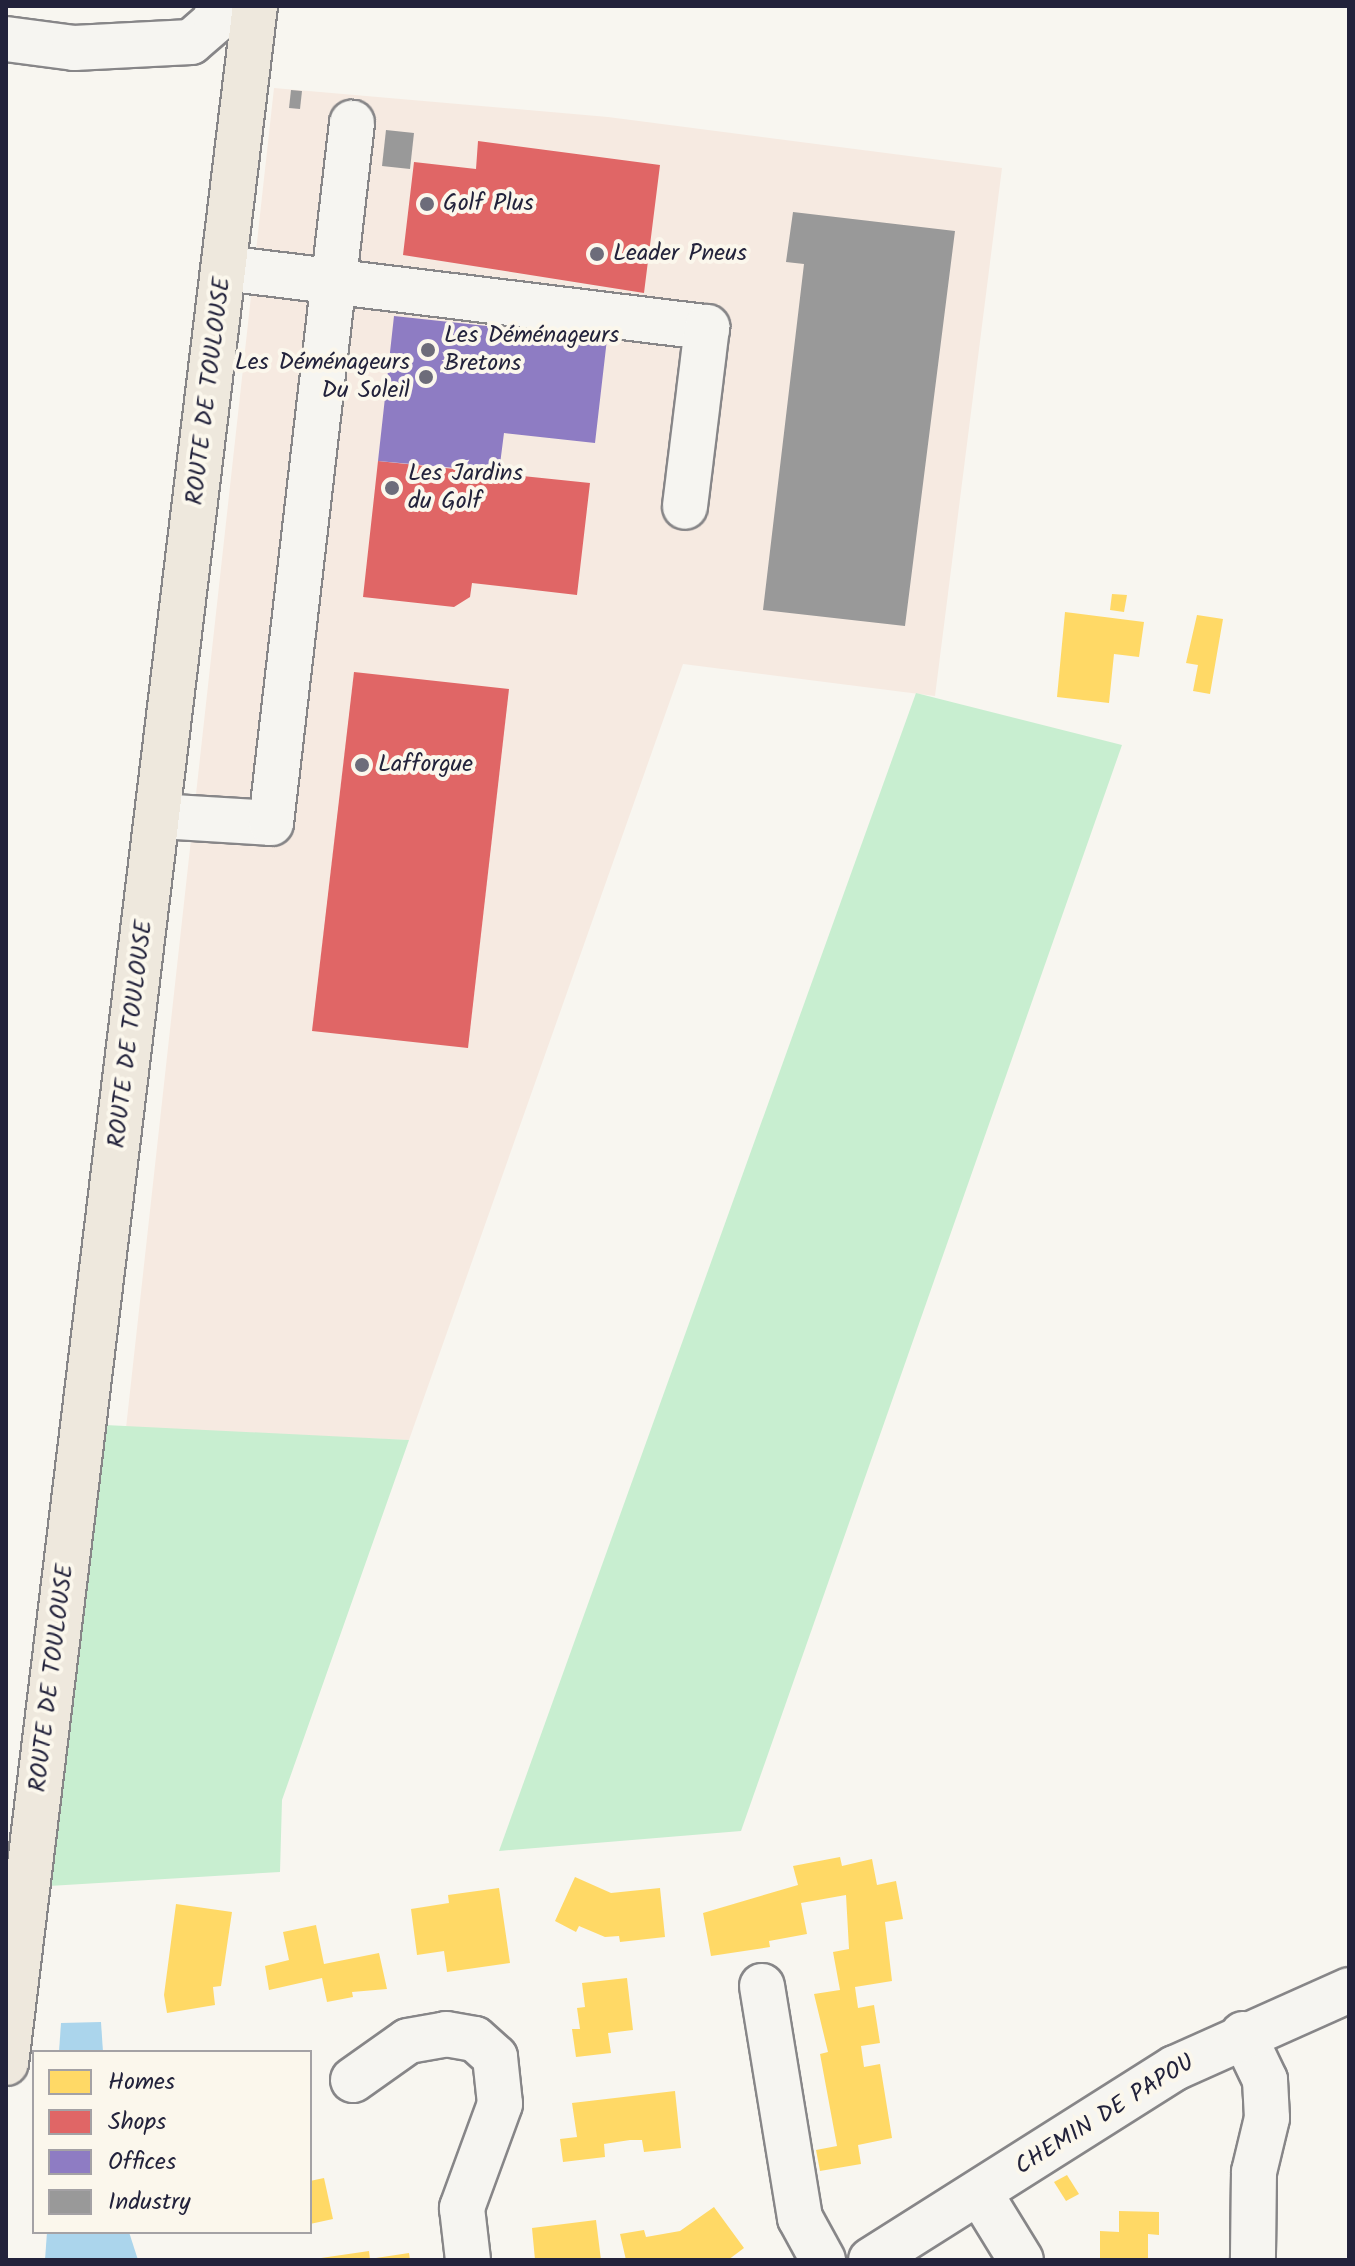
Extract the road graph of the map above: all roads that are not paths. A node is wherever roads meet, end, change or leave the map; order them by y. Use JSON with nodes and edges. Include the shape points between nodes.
{"nodes":[{"id":1,"x":218,"y":6,"type":"edge"},
{"id":2,"x":255,"y":6,"type":"edge"},
{"id":3,"x":6,"y":39,"type":"edge"},
{"id":4,"x":352,"y":123,"type":"dead end"},
{"id":5,"x":224,"y":268,"type":"junction"},
{"id":6,"x":331,"y":280,"type":"junction"},
{"id":7,"x":685,"y":507,"type":"dead end"},
{"id":8,"x":158,"y":816,"type":"junction"},
{"id":9,"x":762,"y":1986,"type":"dead end"},
{"id":10,"x":1349,"y":1990,"type":"edge"},
{"id":11,"x":1243,"y":2034,"type":"junction"},
{"id":12,"x":6,"y":2063,"type":"edge"},
{"id":13,"x":353,"y":2080,"type":"dead end"},
{"id":14,"x":981,"y":2195,"type":"junction"},
{"id":15,"x":468,"y":2260,"type":"edge"},
{"id":16,"x":823,"y":2260,"type":"edge"},
{"id":17,"x":871,"y":2260,"type":"edge"},
{"id":18,"x":1021,"y":2260,"type":"edge"},
{"id":19,"x":1253,"y":2260,"type":"edge"}],
"edges":[{"from":1,"to":3,"type":"street","via":[[216,20],[191,42],[74,48]]},
{"from":2,"to":5,"type":"main road","name":"ROUTE DE TOULOUSE"},
{"from":4,"to":6,"type":"street"},
{"from":5,"to":6,"type":"street"},
{"from":5,"to":8,"type":"main road","name":"ROUTE DE TOULOUSE"},
{"from":6,"to":7,"type":"street","via":[[707,327]]},
{"from":6,"to":8,"type":"street","via":[[271,823]]},
{"from":8,"to":12,"type":"main road","name":"ROUTE DE TOULOUSE"},
{"from":9,"to":16,"type":"street","via":[[800,2218]]},
{"from":10,"to":11,"type":"street","name":"CHEMIN DE PAPOU"},
{"from":11,"to":14,"type":"street","name":"CHEMIN DE PAPOU","via":[[1175,2068]]},
{"from":11,"to":19,"type":"street","via":[[1265,2080],[1267,2118],[1254,2172]]},
{"from":13,"to":15,"type":"street","via":[[408,2041],[446,2034],[475,2039],[495,2057],[500,2104],[462,2208]]},
{"from":14,"to":17,"type":"street","name":"CHEMIN DE PAPOU"},
{"from":14,"to":18,"type":"street"}]}
